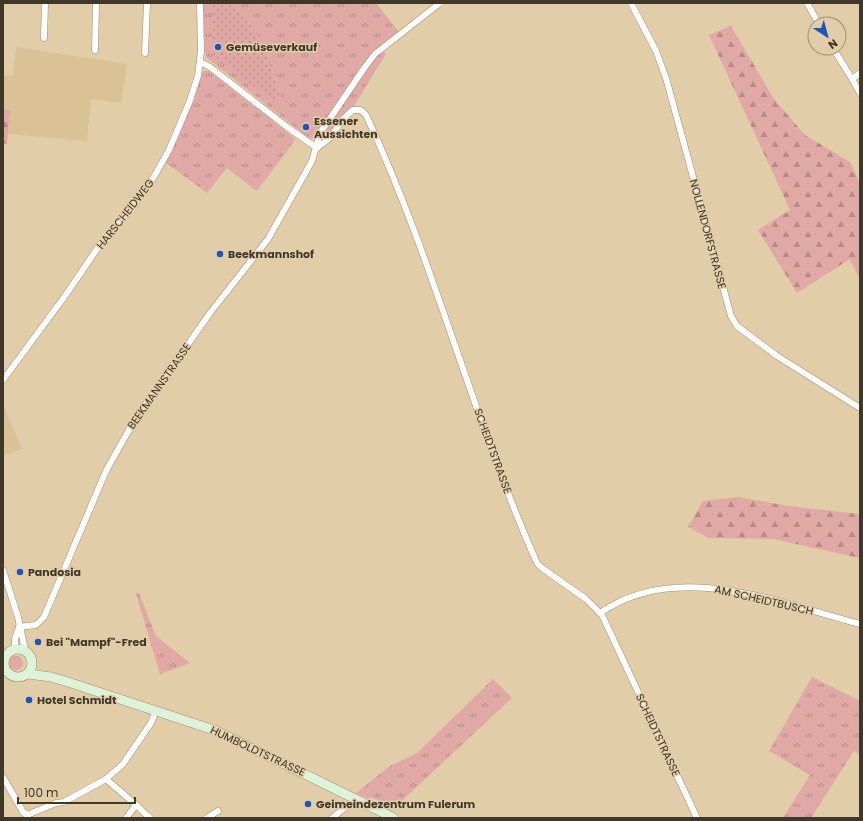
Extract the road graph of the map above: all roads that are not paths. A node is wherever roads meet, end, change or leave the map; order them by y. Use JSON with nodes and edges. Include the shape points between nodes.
{"nodes":[{"id":1,"x":45,"y":3,"type":"edge"},
{"id":2,"x":96,"y":3,"type":"edge"},
{"id":3,"x":147,"y":3,"type":"edge"},
{"id":4,"x":200,"y":3,"type":"edge"},
{"id":5,"x":440,"y":3,"type":"edge"},
{"id":6,"x":631,"y":3,"type":"edge"},
{"id":7,"x":807,"y":3,"type":"edge"},
{"id":8,"x":814,"y":16,"type":"edge"},
{"id":9,"x":44,"y":38,"type":"dead end"},
{"id":10,"x":95,"y":50,"type":"dead end"},
{"id":11,"x":145,"y":53,"type":"dead end"},
{"id":12,"x":838,"y":56,"type":"edge"},
{"id":13,"x":200,"y":62,"type":"junction"},
{"id":14,"x":860,"y":74,"type":"edge"},
{"id":15,"x":852,"y":79,"type":"junction"},
{"id":16,"x":860,"y":92,"type":"edge"},
{"id":17,"x":317,"y":148,"type":"junction"},
{"id":18,"x":3,"y":380,"type":"edge"},
{"id":19,"x":860,"y":408,"type":"edge"},
{"id":20,"x":3,"y":570,"type":"edge"},
{"id":21,"x":600,"y":613,"type":"junction"},
{"id":22,"x":860,"y":624,"type":"edge"},
{"id":23,"x":19,"y":627,"type":"junction"},
{"id":24,"x":15,"y":648,"type":"junction"},
{"id":25,"x":25,"y":650,"type":"junction"},
{"id":26,"x":33,"y":663,"type":"junction"},
{"id":27,"x":3,"y":664,"type":"edge"},
{"id":28,"x":28,"y":674,"type":"junction"},
{"id":29,"x":6,"y":676,"type":"edge"},
{"id":30,"x":51,"y":677,"type":"junction"},
{"id":31,"x":156,"y":711,"type":"junction"},
{"id":32,"x":3,"y":777,"type":"edge"},
{"id":33,"x":106,"y":779,"type":"junction"},
{"id":34,"x":356,"y":799,"type":"junction"},
{"id":35,"x":136,"y":805,"type":"junction"},
{"id":36,"x":218,"y":811,"type":"dead end"},
{"id":37,"x":126,"y":818,"type":"edge"},
{"id":38,"x":150,"y":818,"type":"edge"},
{"id":39,"x":207,"y":818,"type":"edge"},
{"id":40,"x":332,"y":818,"type":"edge"},
{"id":41,"x":394,"y":818,"type":"edge"},
{"id":42,"x":697,"y":818,"type":"edge"}],
"edges":[{"from":1,"to":9,"type":"street"},
{"from":2,"to":10,"type":"street"},
{"from":3,"to":11,"type":"street"},
{"from":4,"to":13,"type":"street","name":"HARSCHEIDWEG"},
{"from":5,"to":17,"type":"street","name":"BEEKMANNSTRASSE","via":[[375,54],[320,133]]},
{"from":6,"to":19,"type":"street","name":"NOLLENDORFSTRASSE","via":[[656,51],[666,78],[731,316],[737,326],[777,356]]},
{"from":7,"to":8,"type":"street"},
{"from":12,"to":15,"type":"street"},
{"from":13,"to":17,"type":"street"},
{"from":13,"to":18,"type":"street","name":"HARSCHEIDWEG","via":[[189,103],[155,175],[135,204],[99,246]]},
{"from":14,"to":15,"type":"street"},
{"from":15,"to":16,"type":"street"},
{"from":17,"to":21,"type":"street","name":"SCHEIDTSTRASSE","via":[[331,137],[342,120],[353,110],[361,110],[366,115],[387,158],[415,231],[505,484],[537,563],[586,599]]},
{"from":17,"to":23,"type":"street","name":"BEEKMANNSTRASSE","via":[[268,238],[210,313],[125,435],[106,471],[44,616],[36,625]]},
{"from":20,"to":23,"type":"street","name":"HUMBOLDTSTRASSE"},
{"from":21,"to":22,"type":"street","name":"AM SCHEIDTBUSCH","via":[[612,604],[640,594],[672,588],[697,587],[746,593]]},
{"from":21,"to":42,"type":"street","name":"SCHEIDTSTRASSE"},
{"from":23,"to":24,"type":"street","name":"HUMBOLDTSTRASSE"},
{"from":23,"to":25,"type":"street","name":"HUMBOLDTSTRASSE"},
{"from":24,"to":25,"type":"street"},
{"from":24,"to":27,"type":"street","name":"HUMBOLDTSTRASSE","via":[[4,657]]},
{"from":25,"to":26,"type":"street","name":"HUMBOLDTSTRASSE"},
{"from":26,"to":28,"type":"street"},
{"from":26,"to":30,"type":"street","name":"HUMBOLDTSTRASSE"},
{"from":27,"to":29,"type":"street","name":"HUMBOLDTSTRASSE"},
{"from":28,"to":29,"type":"street","name":"HUMBOLDTSTRASSE","via":[[22,677]]},
{"from":28,"to":30,"type":"street","name":"HUMBOLDTSTRASSE"},
{"from":30,"to":31,"type":"street","name":"HUMBOLDTSTRASSE"},
{"from":31,"to":33,"type":"street","via":[[151,723],[123,764]]},
{"from":31,"to":34,"type":"street","name":"HUMBOLDTSTRASSE","via":[[216,731]]},
{"from":32,"to":33,"type":"street","via":[[27,815],[64,802]]},
{"from":33,"to":35,"type":"street"},
{"from":34,"to":40,"type":"street"},
{"from":34,"to":41,"type":"street","name":"HUMBOLDTSTRASSE"},
{"from":35,"to":37,"type":"street"},
{"from":35,"to":38,"type":"street"},
{"from":36,"to":39,"type":"street"}]}
